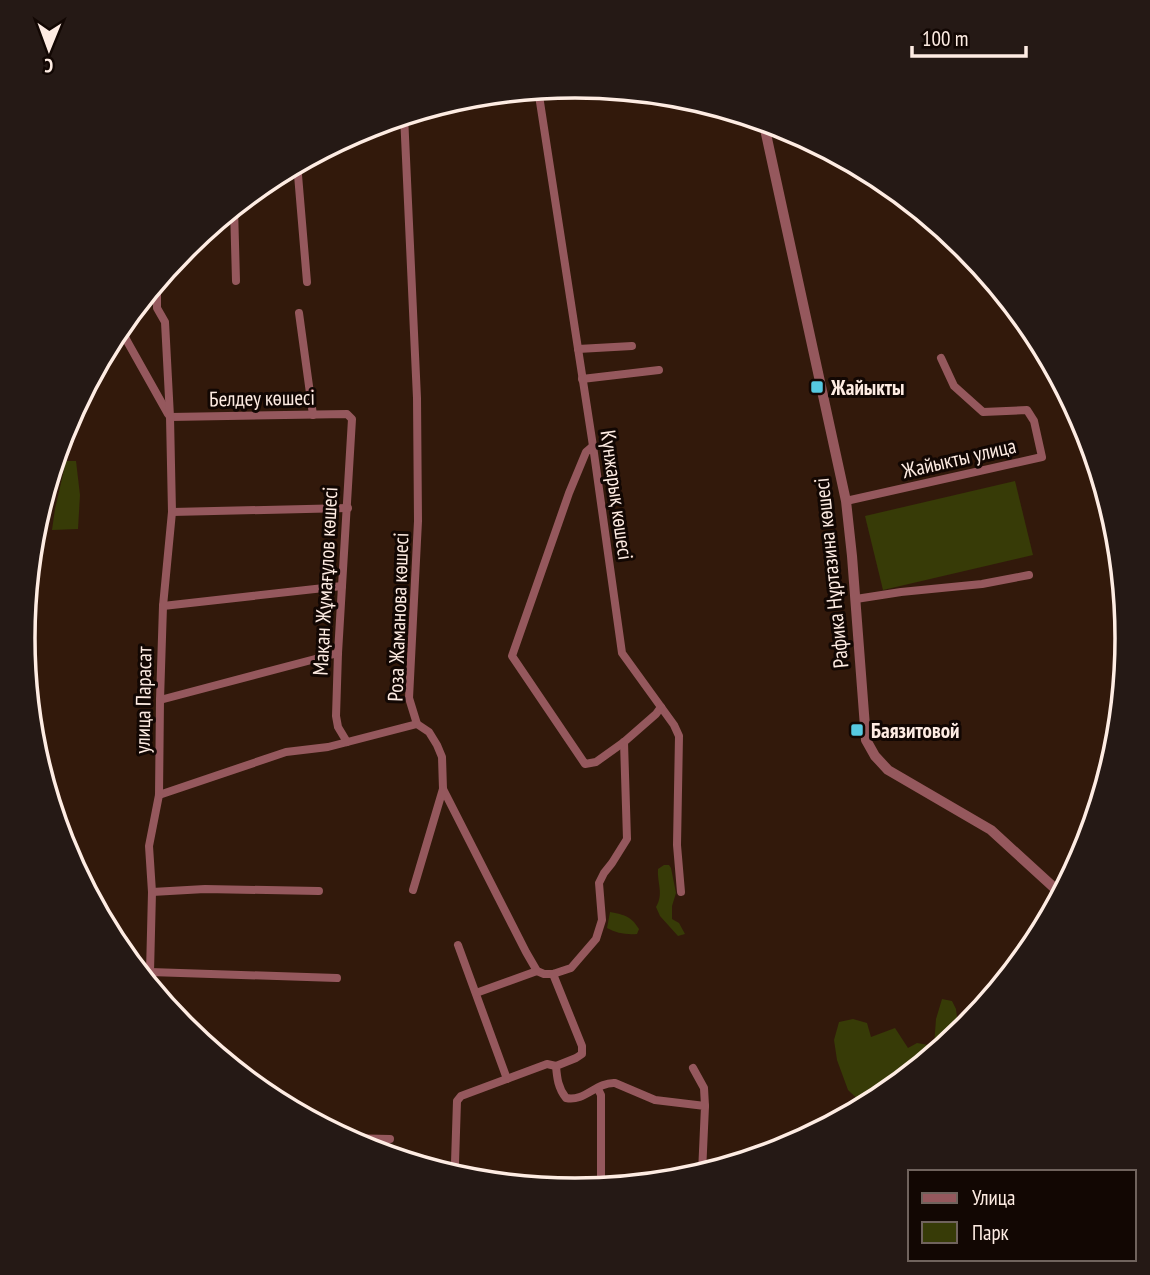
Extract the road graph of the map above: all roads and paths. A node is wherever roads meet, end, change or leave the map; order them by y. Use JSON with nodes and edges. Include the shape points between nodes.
{"nodes":[{"id":1,"x":540,"y":99,"type":"edge"},
{"id":2,"x":405,"y":125,"type":"edge"},
{"id":3,"x":766,"y":133,"type":"edge"},
{"id":4,"x":298,"y":174,"type":"edge"},
{"id":5,"x":234,"y":219,"type":"edge"},
{"id":6,"x":236,"y":281,"type":"dead end"},
{"id":7,"x":307,"y":282,"type":"dead end"},
{"id":8,"x":157,"y":296,"type":"edge"},
{"id":9,"x":299,"y":313,"type":"dead end"},
{"id":10,"x":126,"y":338,"type":"edge"},
{"id":11,"x":632,"y":346,"type":"dead end"},
{"id":12,"x":578,"y":349,"type":"junction"},
{"id":13,"x":941,"y":358,"type":"dead end"},
{"id":14,"x":659,"y":370,"type":"dead end"},
{"id":15,"x":582,"y":379,"type":"junction"},
{"id":16,"x":313,"y":415,"type":"junction"},
{"id":17,"x":170,"y":417,"type":"junction"},
{"id":18,"x":352,"y":419,"type":"joint"},
{"id":19,"x":593,"y":446,"type":"junction"},
{"id":20,"x":846,"y":501,"type":"junction"},
{"id":21,"x":348,"y":508,"type":"junction"},
{"id":22,"x":172,"y":512,"type":"junction"},
{"id":23,"x":1029,"y":575,"type":"dead end"},
{"id":24,"x":342,"y":586,"type":"junction"},
{"id":25,"x":856,"y":599,"type":"junction"},
{"id":26,"x":163,"y":606,"type":"junction"},
{"id":27,"x":338,"y":653,"type":"junction"},
{"id":28,"x":160,"y":700,"type":"junction"},
{"id":29,"x":661,"y":707,"type":"junction"},
{"id":30,"x":417,"y":724,"type":"junction"},
{"id":31,"x":347,"y":742,"type":"junction"},
{"id":32,"x":624,"y":742,"type":"junction"},
{"id":33,"x":443,"y":789,"type":"junction"},
{"id":34,"x":159,"y":794,"type":"junction"},
{"id":35,"x":1054,"y":886,"type":"edge"},
{"id":36,"x":413,"y":890,"type":"dead end"},
{"id":37,"x":319,"y":891,"type":"dead end"},
{"id":38,"x":152,"y":892,"type":"junction"},
{"id":39,"x":681,"y":892,"type":"dead end"},
{"id":40,"x":458,"y":945,"type":"dead end"},
{"id":41,"x":150,"y":970,"type":"edge"},
{"id":42,"x":537,"y":971,"type":"junction"},
{"id":43,"x":152,"y":972,"type":"edge"},
{"id":44,"x":553,"y":974,"type":"junction"},
{"id":45,"x":337,"y":978,"type":"dead end"},
{"id":46,"x":476,"y":993,"type":"junction"},
{"id":47,"x":556,"y":1066,"type":"junction"},
{"id":48,"x":693,"y":1068,"type":"dead end"},
{"id":49,"x":507,"y":1079,"type":"junction"},
{"id":50,"x":598,"y":1089,"type":"junction"},
{"id":51,"x":705,"y":1106,"type":"junction"},
{"id":52,"x":375,"y":1139,"type":"edge"},
{"id":53,"x":390,"y":1139,"type":"dead end"},
{"id":54,"x":702,"y":1162,"type":"edge"},
{"id":55,"x":455,"y":1163,"type":"dead end"},
{"id":56,"x":601,"y":1177,"type":"edge"}],
"edges":[{"from":1,"to":12,"type":"street","name":"Күнжарық көшесі"},
{"from":2,"to":30,"type":"street","name":"Роза Жаманова көшесі","via":[[418,412],[409,698]]},
{"from":3,"to":20,"type":"street","name":"Рафика Нұртазина көшесі"},
{"from":4,"to":7,"type":"street"},
{"from":5,"to":6,"type":"street"},
{"from":8,"to":17,"type":"street","name":"улица Парасат","via":[[157,308],[166,323]]},
{"from":9,"to":16,"type":"street"},
{"from":10,"to":17,"type":"street"},
{"from":11,"to":12,"type":"street"},
{"from":12,"to":15,"type":"street","name":"Күнжарық көшесі"},
{"from":13,"to":20,"type":"street","name":"Жайыкты улица","via":[[954,386],[983,412],[1027,410],[1042,457]]},
{"from":14,"to":15,"type":"street"},
{"from":15,"to":19,"type":"street","name":"Күнжарық көшесі"},
{"from":16,"to":17,"type":"street","name":"Белдеу көшесі"},
{"from":16,"to":18,"type":"street","name":"Белдеу көшесі","via":[[347,414]]},
{"from":17,"to":22,"type":"street","name":"улица Парасат"},
{"from":18,"to":21,"type":"street","name":"Мақан Жұмағұлов көшесі"},
{"from":19,"to":29,"type":"street","name":"Күнжарық көшесі","via":[[622,653]]},
{"from":19,"to":32,"type":"street","via":[[586,452],[569,494],[512,656],[585,764],[596,762]]},
{"from":20,"to":25,"type":"street","name":"Рафика Нұртазина көшесі"},
{"from":21,"to":22,"type":"street"},
{"from":21,"to":24,"type":"street","name":"Мақан Жұмағұлов көшесі"},
{"from":22,"to":26,"type":"street","name":"улица Парасат"},
{"from":23,"to":25,"type":"street"},
{"from":24,"to":26,"type":"street"},
{"from":24,"to":27,"type":"street","name":"Мақан Жұмағұлов көшесі"},
{"from":25,"to":35,"type":"street","name":"Рафика Нұртазина көшесі","via":[[866,740],[875,756],[888,771],[991,830]]},
{"from":26,"to":28,"type":"street","name":"улица Парасат"},
{"from":27,"to":28,"type":"street"},
{"from":27,"to":31,"type":"street","name":"Мақан Жұмағұлов көшесі","via":[[336,716]]},
{"from":28,"to":34,"type":"street","name":"улица Парасат"},
{"from":29,"to":32,"type":"street"},
{"from":29,"to":39,"type":"street","name":"Күнжарық көшесі","via":[[679,736]]},
{"from":30,"to":31,"type":"street"},
{"from":30,"to":33,"type":"street","name":"Роза Жаманова көшесі","via":[[429,732],[442,757]]},
{"from":31,"to":34,"type":"street","via":[[286,752]]},
{"from":32,"to":44,"type":"street","via":[[627,839],[599,883],[602,920],[596,939],[571,968]]},
{"from":33,"to":36,"type":"street"},
{"from":33,"to":42,"type":"street","name":"Роза Жаманова көшесі"},
{"from":34,"to":38,"type":"street","name":"улица Парасат","via":[[149,846]]},
{"from":37,"to":38,"type":"street"},
{"from":38,"to":41,"type":"street","name":"улица Парасат"},
{"from":40,"to":46,"type":"street"},
{"from":42,"to":44,"type":"street"},
{"from":42,"to":46,"type":"street"},
{"from":43,"to":45,"type":"street"},
{"from":44,"to":47,"type":"street","via":[[582,1046],[582,1054]]},
{"from":46,"to":49,"type":"street"},
{"from":47,"to":49,"type":"street","via":[[547,1064]]},
{"from":47,"to":50,"type":"street","via":[[557,1081],[566,1098],[581,1098]]},
{"from":48,"to":51,"type":"street","via":[[704,1088]]},
{"from":49,"to":55,"type":"street","via":[[457,1101]]},
{"from":50,"to":51,"type":"street","via":[[615,1083],[655,1100]]},
{"from":50,"to":56,"type":"street"},
{"from":51,"to":54,"type":"street"},
{"from":52,"to":53,"type":"street"}]}
